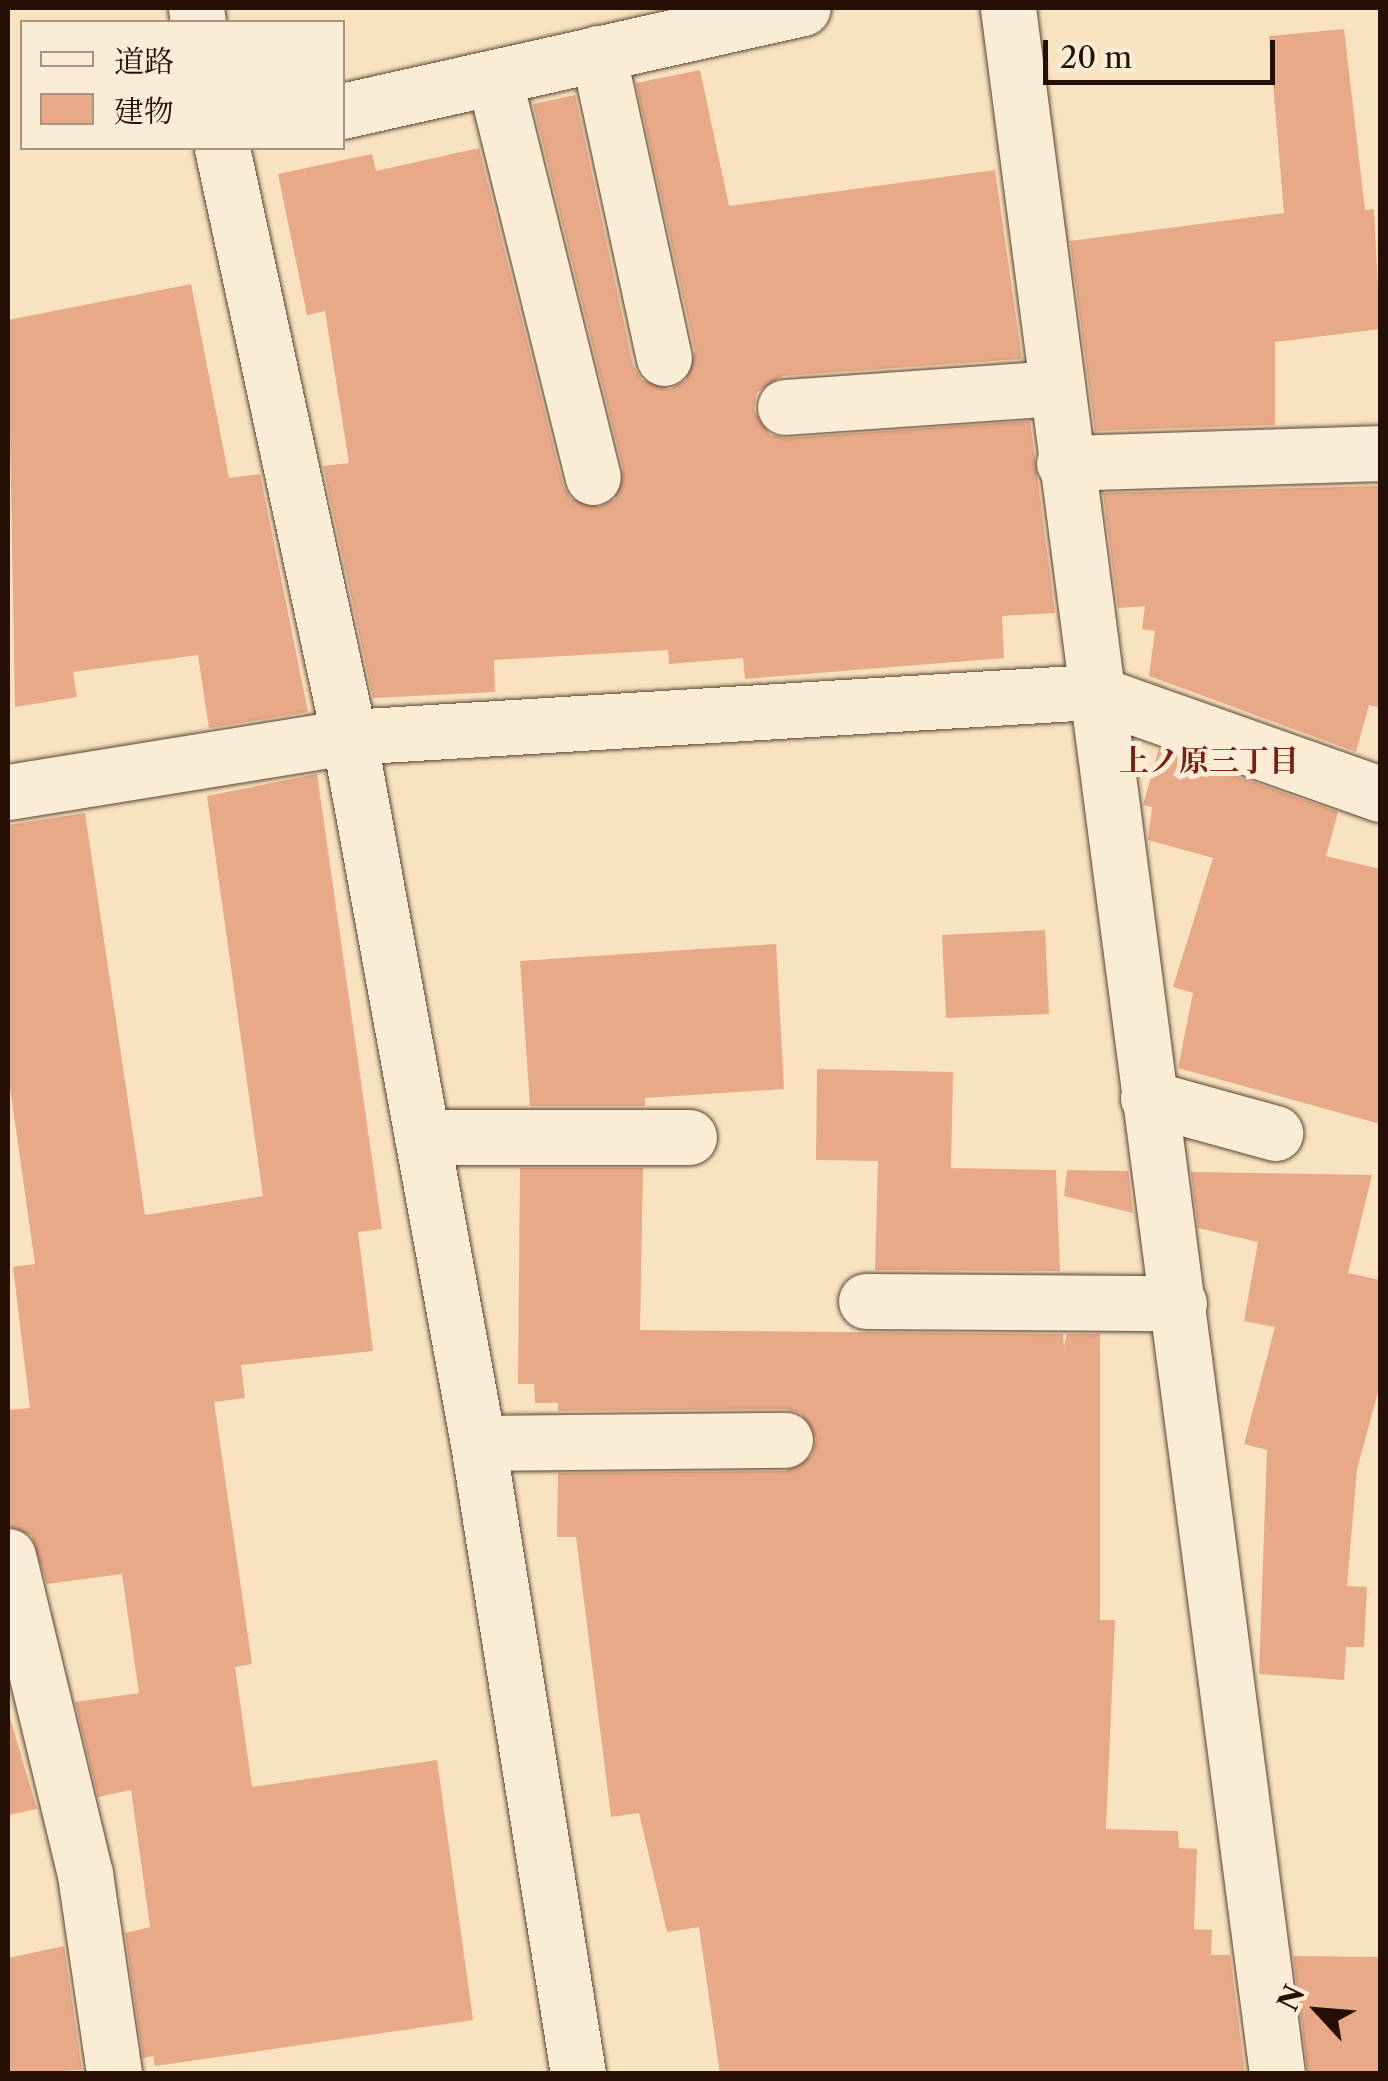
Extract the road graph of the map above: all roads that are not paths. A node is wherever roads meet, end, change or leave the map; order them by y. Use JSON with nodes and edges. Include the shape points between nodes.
{"nodes":[{"id":1,"x":803,"y":8,"type":"edge"},
{"id":2,"x":1008,"y":8,"type":"edge"},
{"id":3,"x":598,"y":54,"type":"junction"},
{"id":4,"x":494,"y":78,"type":"junction"},
{"id":5,"x":345,"y":110,"type":"edge"},
{"id":6,"x":222,"y":150,"type":"edge"},
{"id":7,"x":664,"y":358,"type":"dead end"},
{"id":8,"x":1054,"y":388,"type":"junction"},
{"id":9,"x":785,"y":407,"type":"dead end"},
{"id":10,"x":1380,"y":452,"type":"edge"},
{"id":11,"x":1064,"y":463,"type":"junction"},
{"id":12,"x":593,"y":476,"type":"dead end"},
{"id":13,"x":1092,"y":692,"type":"junction"},
{"id":14,"x":348,"y":737,"type":"junction"},
{"id":15,"x":8,"y":792,"type":"edge"},
{"id":16,"x":1380,"y":794,"type":"edge"},
{"id":17,"x":1148,"y":1098,"type":"junction"},
{"id":18,"x":1275,"y":1133,"type":"dead end"},
{"id":19,"x":422,"y":1136,"type":"junction"},
{"id":20,"x":689,"y":1136,"type":"dead end"},
{"id":21,"x":866,"y":1301,"type":"dead end"},
{"id":22,"x":1180,"y":1303,"type":"junction"},
{"id":23,"x":785,"y":1440,"type":"dead end"},
{"id":24,"x":478,"y":1443,"type":"junction"},
{"id":25,"x":8,"y":1556,"type":"edge"},
{"id":26,"x":114,"y":2074,"type":"edge"},
{"id":27,"x":578,"y":2074,"type":"edge"},
{"id":28,"x":1277,"y":2074,"type":"edge"}],
"edges":[{"from":1,"to":3,"type":"street"},
{"from":2,"to":8,"type":"street"},
{"from":3,"to":4,"type":"street"},
{"from":3,"to":7,"type":"street"},
{"from":4,"to":5,"type":"street"},
{"from":4,"to":12,"type":"street"},
{"from":6,"to":14,"type":"street"},
{"from":8,"to":9,"type":"street"},
{"from":8,"to":11,"type":"street"},
{"from":10,"to":11,"type":"street"},
{"from":11,"to":13,"type":"street"},
{"from":13,"to":14,"type":"street"},
{"from":13,"to":16,"type":"street"},
{"from":13,"to":17,"type":"street"},
{"from":14,"to":15,"type":"street"},
{"from":14,"to":19,"type":"street"},
{"from":17,"to":18,"type":"street"},
{"from":17,"to":22,"type":"street"},
{"from":19,"to":20,"type":"street"},
{"from":19,"to":24,"type":"street"},
{"from":21,"to":22,"type":"street"},
{"from":22,"to":28,"type":"street"},
{"from":23,"to":24,"type":"street"},
{"from":24,"to":27,"type":"street"},
{"from":25,"to":26,"type":"street","via":[[85,1874]]}]}
